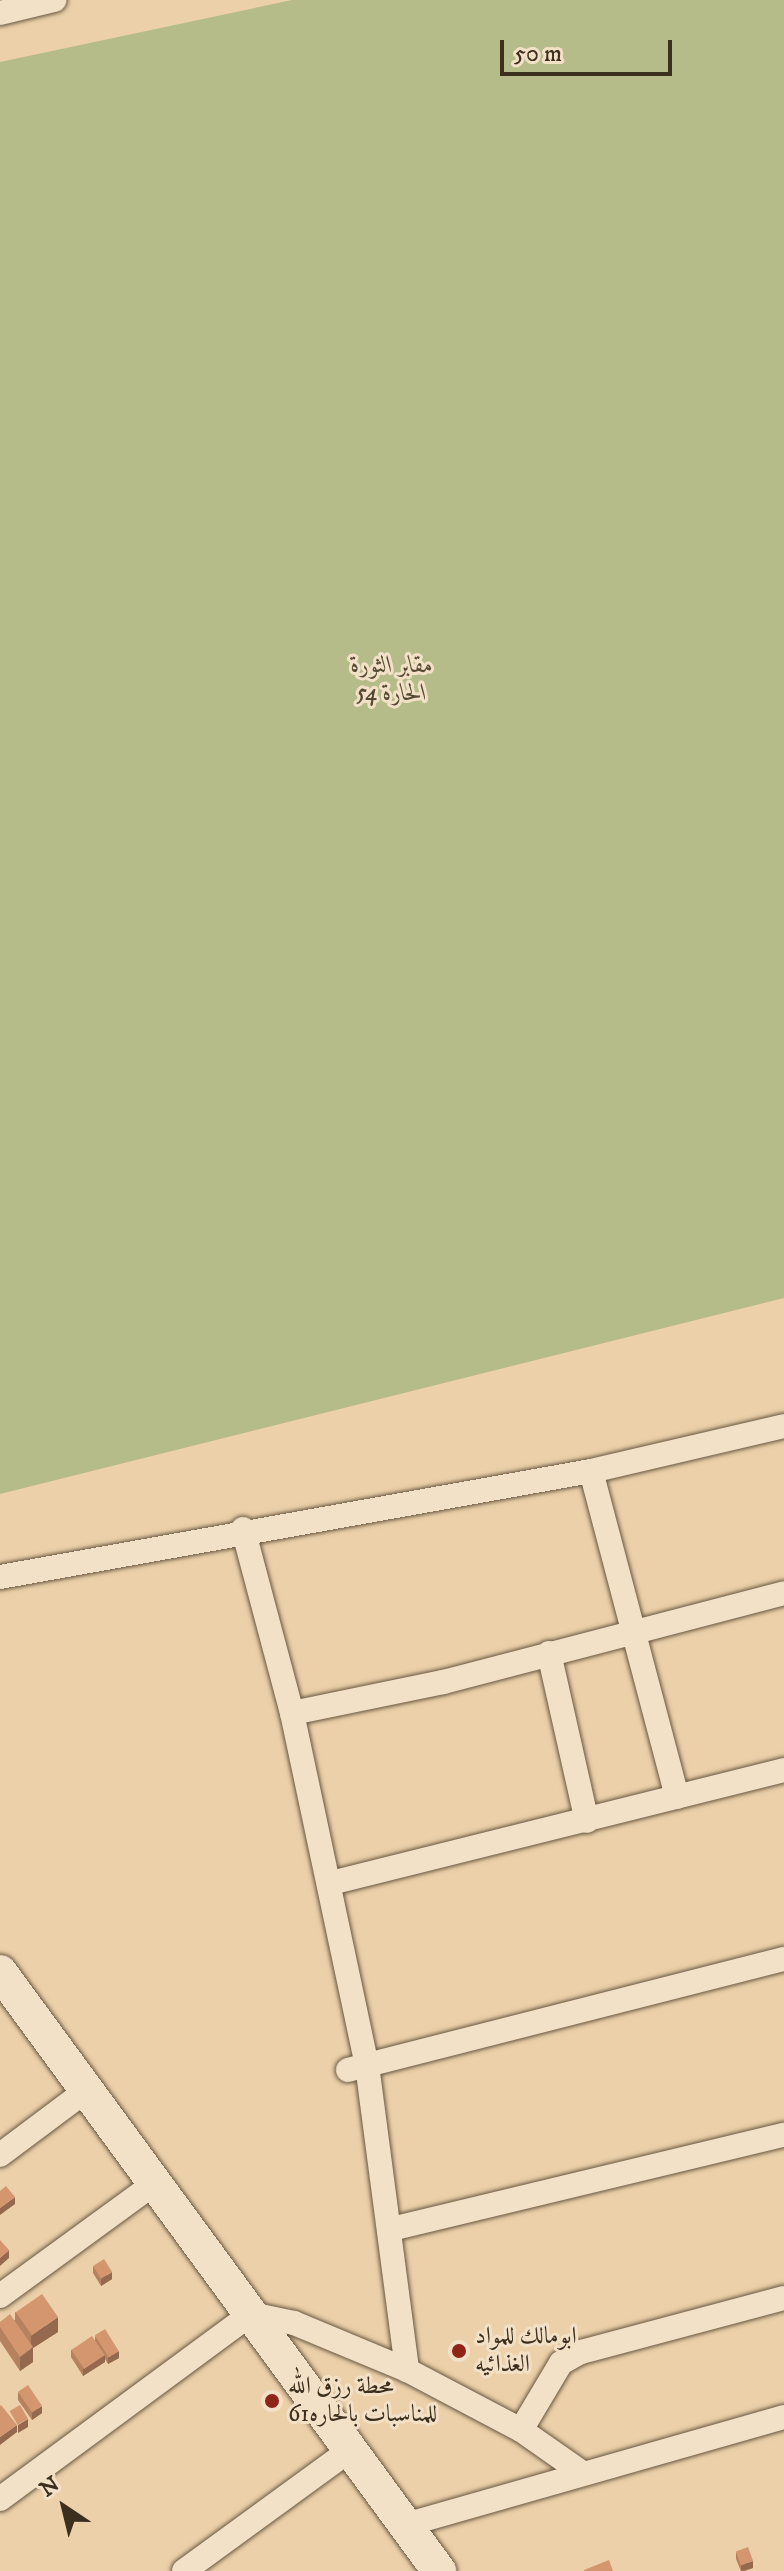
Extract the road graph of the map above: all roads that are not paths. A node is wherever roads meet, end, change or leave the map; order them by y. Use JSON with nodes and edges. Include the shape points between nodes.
{"nodes":[{"id":1,"x":54,"y":0,"type":"edge"},
{"id":2,"x":0,"y":13,"type":"edge"},
{"id":3,"x":784,"y":1426,"type":"edge"},
{"id":4,"x":591,"y":1471,"type":"junction"},
{"id":5,"x":243,"y":1529,"type":"junction"},
{"id":6,"x":0,"y":1577,"type":"edge"},
{"id":7,"x":784,"y":1593,"type":"edge"},
{"id":8,"x":635,"y":1634,"type":"junction"},
{"id":9,"x":549,"y":1653,"type":"junction"},
{"id":10,"x":292,"y":1713,"type":"junction"},
{"id":11,"x":783,"y":1775,"type":"edge"},
{"id":12,"x":677,"y":1797,"type":"junction"},
{"id":13,"x":587,"y":1821,"type":"junction"},
{"id":14,"x":331,"y":1883,"type":"junction"},
{"id":15,"x":784,"y":1959,"type":"edge"},
{"id":16,"x":0,"y":1972,"type":"edge"},
{"id":17,"x":358,"y":2067,"type":"junction"},
{"id":18,"x":87,"y":2090,"type":"junction"},
{"id":19,"x":784,"y":2135,"type":"edge"},
{"id":20,"x":0,"y":2155,"type":"edge"},
{"id":21,"x":155,"y":2183,"type":"junction"},
{"id":22,"x":391,"y":2229,"type":"junction"},
{"id":23,"x":0,"y":2296,"type":"edge"},
{"id":24,"x":784,"y":2298,"type":"edge"},
{"id":25,"x":251,"y":2314,"type":"junction"},
{"id":26,"x":407,"y":2370,"type":"junction"},
{"id":27,"x":784,"y":2417,"type":"edge"},
{"id":28,"x":521,"y":2430,"type":"junction"},
{"id":29,"x":350,"y":2450,"type":"junction"},
{"id":30,"x":581,"y":2472,"type":"junction"},
{"id":31,"x":0,"y":2499,"type":"edge"},
{"id":32,"x":405,"y":2525,"type":"junction"},
{"id":33,"x":184,"y":2571,"type":"edge"},
{"id":34,"x":439,"y":2571,"type":"edge"}],
"edges":[{"from":1,"to":2,"type":"street"},
{"from":3,"to":4,"type":"street"},
{"from":4,"to":5,"type":"street"},
{"from":4,"to":8,"type":"street"},
{"from":5,"to":6,"type":"street"},
{"from":5,"to":10,"type":"street"},
{"from":7,"to":8,"type":"street"},
{"from":8,"to":9,"type":"street"},
{"from":8,"to":12,"type":"street"},
{"from":9,"to":10,"type":"street","via":[[443,1682]]},
{"from":9,"to":13,"type":"street"},
{"from":10,"to":14,"type":"street"},
{"from":11,"to":12,"type":"street"},
{"from":12,"to":13,"type":"street"},
{"from":13,"to":14,"type":"street"},
{"from":14,"to":17,"type":"street"},
{"from":15,"to":17,"type":"street"},
{"from":16,"to":18,"type":"main road"},
{"from":17,"to":22,"type":"street"},
{"from":18,"to":20,"type":"street"},
{"from":18,"to":21,"type":"main road"},
{"from":19,"to":22,"type":"street"},
{"from":21,"to":23,"type":"street"},
{"from":21,"to":25,"type":"main road"},
{"from":22,"to":26,"type":"street"},
{"from":24,"to":28,"type":"street","via":[[581,2352],[561,2363]]},
{"from":25,"to":26,"type":"street","via":[[294,2323]]},
{"from":25,"to":29,"type":"main road"},
{"from":25,"to":31,"type":"street"},
{"from":26,"to":28,"type":"street"},
{"from":27,"to":30,"type":"street"},
{"from":28,"to":30,"type":"street"},
{"from":29,"to":32,"type":"main road"},
{"from":29,"to":33,"type":"street"},
{"from":30,"to":32,"type":"street"},
{"from":32,"to":34,"type":"main road"}]}
